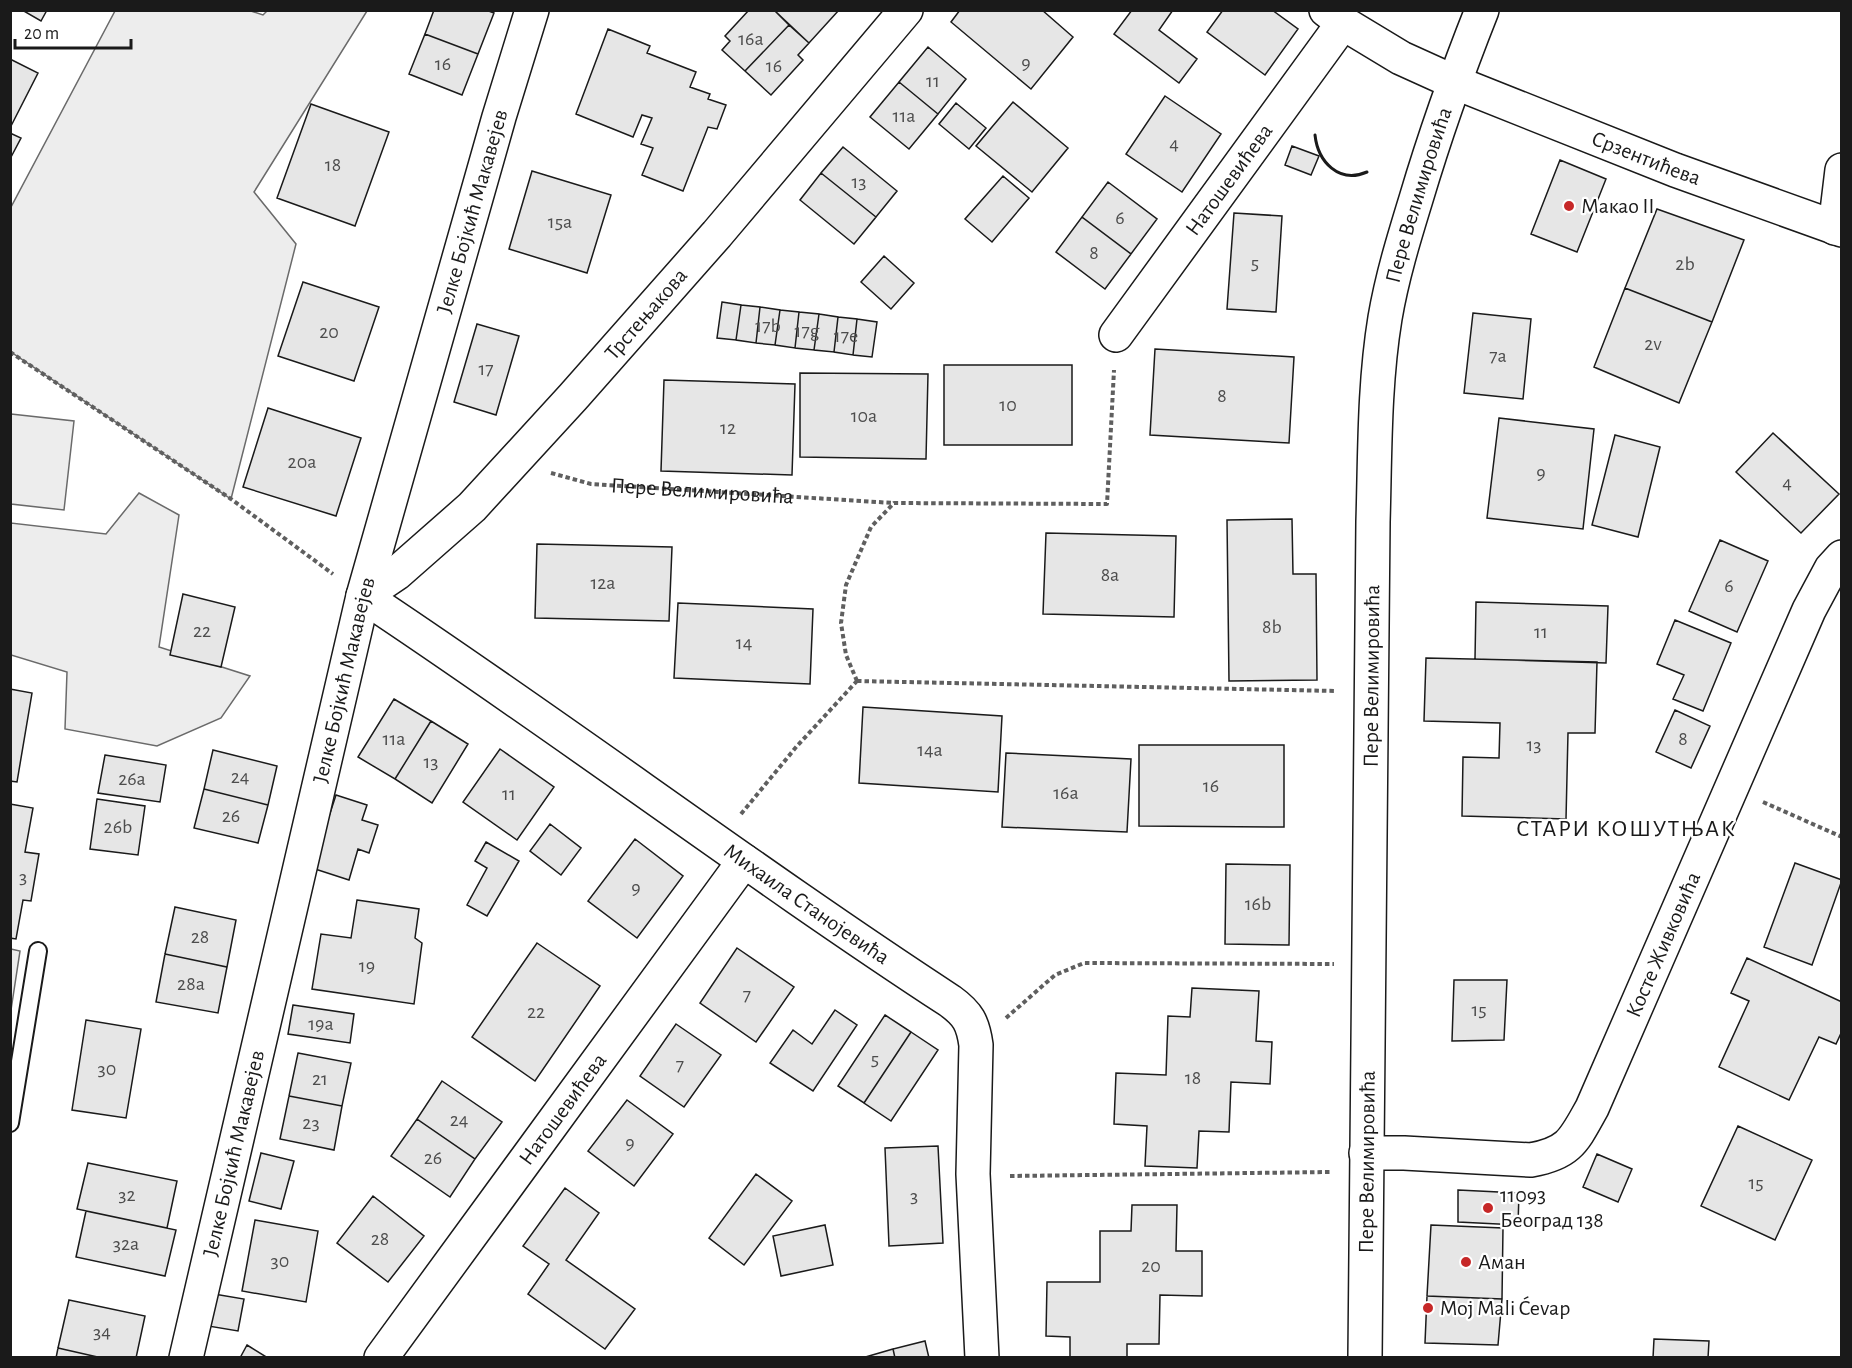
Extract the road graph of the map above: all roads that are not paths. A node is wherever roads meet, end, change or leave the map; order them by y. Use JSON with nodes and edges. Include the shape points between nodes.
{"nodes":[{"id":1,"x":532,"y":10,"type":"edge"},
{"id":2,"x":906,"y":10,"type":"edge"},
{"id":3,"x":1482,"y":10,"type":"edge"},
{"id":4,"x":1335,"y":17,"type":"edge"},
{"id":5,"x":1454,"y":82,"type":"junction"},
{"id":6,"x":1842,"y":170,"type":"edge"},
{"id":7,"x":1838,"y":229,"type":"edge"},
{"id":8,"x":1116,"y":335,"type":"road end"},
{"id":9,"x":1842,"y":557,"type":"edge"},
{"id":10,"x":363,"y":596,"type":"junction"},
{"id":11,"x":744,"y":861,"type":"junction"},
{"id":12,"x":39,"y":951,"type":"dead end"},
{"id":13,"x":10,"y":1123,"type":"edge"},
{"id":14,"x":1366,"y":1162,"type":"junction"},
{"id":15,"x":186,"y":1358,"type":"edge"},
{"id":16,"x":381,"y":1358,"type":"edge"},
{"id":17,"x":982,"y":1358,"type":"edge"},
{"id":18,"x":1365,"y":1358,"type":"edge"}],
"edges":[{"from":1,"to":10,"type":"street","name":"Јелке Бојкић Макавејев"},
{"from":2,"to":10,"type":"street","name":"Трстењакова","via":[[717,234],[472,507],[397,573]]},
{"from":3,"to":5,"type":"street","name":"Пере Велимировића"},
{"from":4,"to":5,"type":"street","name":"Срзентићева","via":[[1401,58]]},
{"from":4,"to":8,"type":"street","name":"Натошевићева"},
{"from":5,"to":7,"type":"street","name":"Срзентићева","via":[[1675,170]]},
{"from":5,"to":14,"type":"street","name":"Пере Велимировића","via":[[1398,258],[1385,319],[1376,416]]},
{"from":6,"to":7,"type":"street"},
{"from":9,"to":14,"type":"street","name":"Косте Живковића","via":[[1809,610],[1576,1138],[1547,1157],[1531,1160],[1404,1153]]},
{"from":10,"to":11,"type":"street","name":"Михаила Станојевића"},
{"from":10,"to":15,"type":"street","name":"Јелке Бојкић Макавејев"},
{"from":11,"to":16,"type":"street","name":"Натошевићева"},
{"from":11,"to":17,"type":"street","name":"Михаила Станојевића","via":[[961,1009],[974,1029],[973,1174]]},
{"from":12,"to":13,"type":"lane"},
{"from":14,"to":18,"type":"street","name":"Пере Велимировића"}]}
